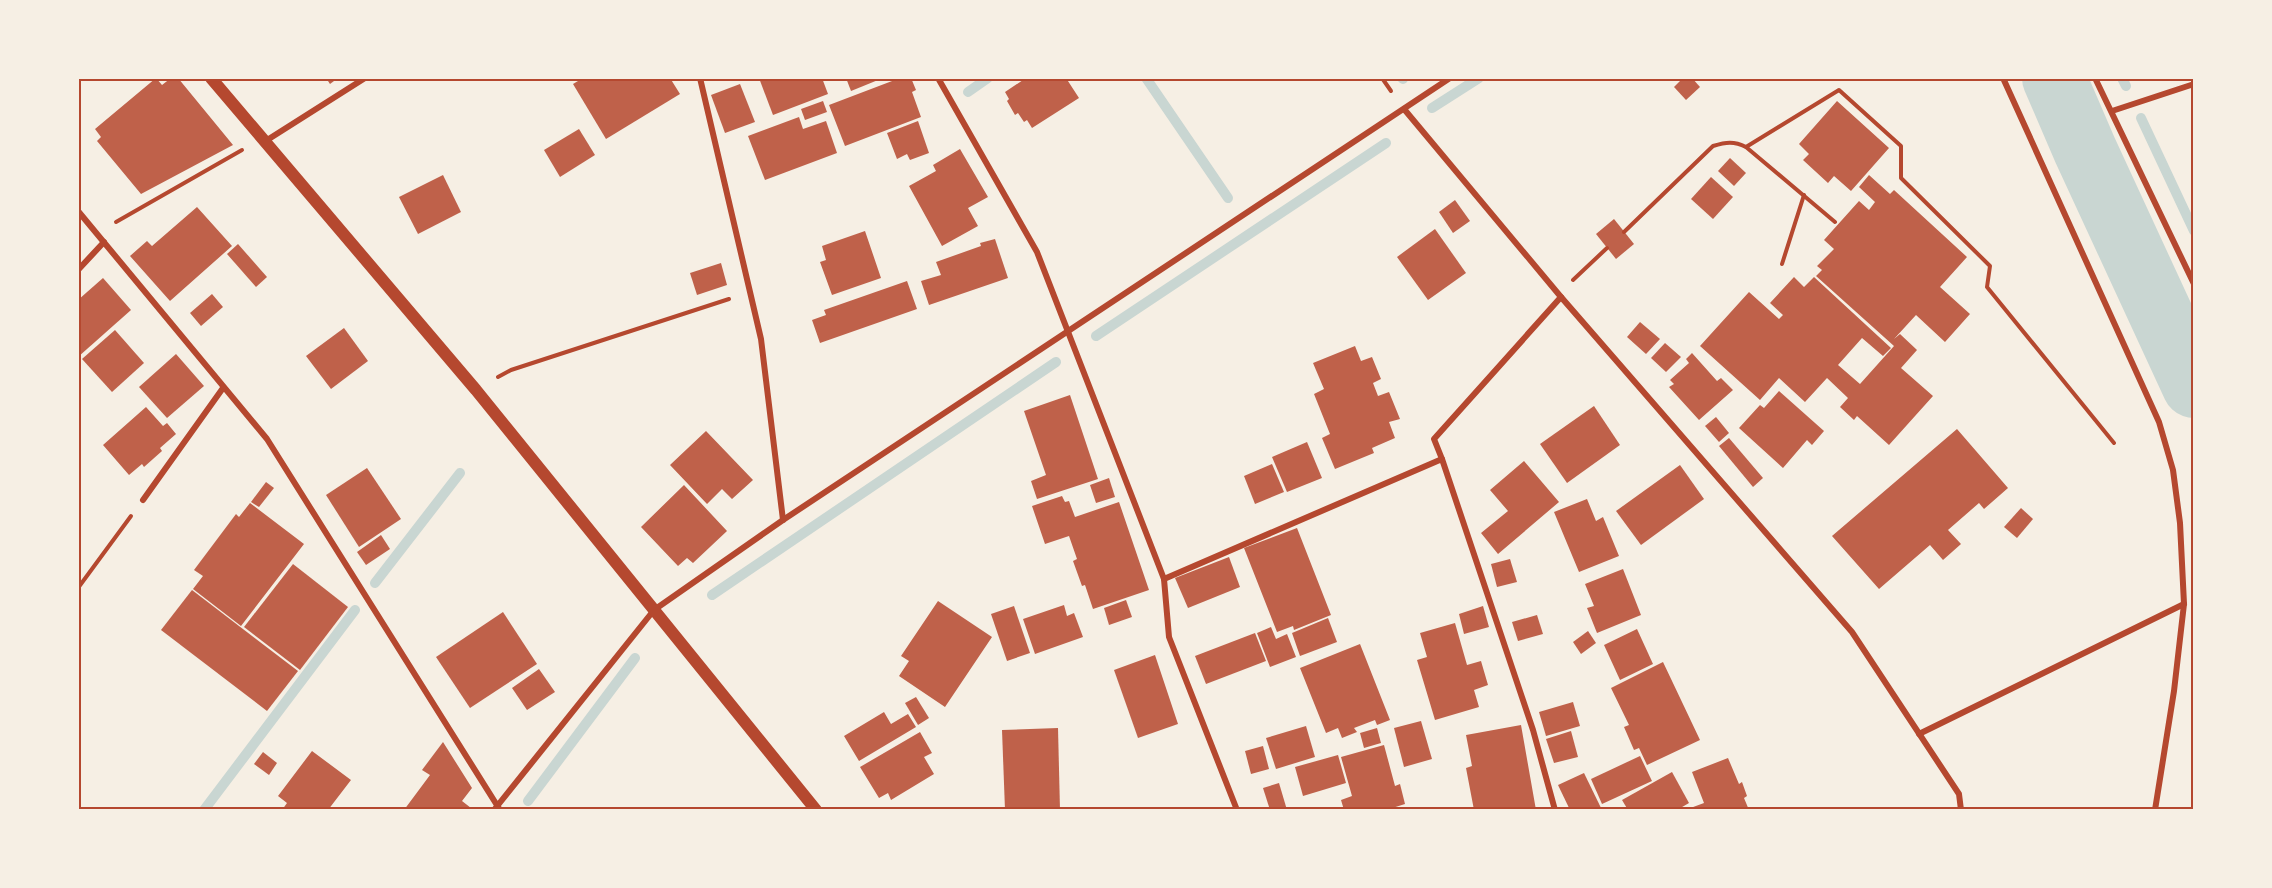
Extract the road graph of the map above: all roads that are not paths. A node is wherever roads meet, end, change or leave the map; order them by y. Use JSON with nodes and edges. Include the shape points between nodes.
{"nodes":[{"id":1,"x":211,"y":78,"type":"edge"},
{"id":2,"x":365,"y":78,"type":"edge"},
{"id":3,"x":700,"y":78,"type":"edge"},
{"id":4,"x":938,"y":78,"type":"edge"},
{"id":5,"x":1450,"y":78,"type":"edge"},
{"id":6,"x":2003,"y":78,"type":"edge"},
{"id":7,"x":2095,"y":78,"type":"edge"},
{"id":8,"x":2194,"y":84,"type":"edge"},
{"id":9,"x":1404,"y":109,"type":"junction"},
{"id":10,"x":2112,"y":111,"type":"junction"},
{"id":11,"x":262,"y":141,"type":"junction"},
{"id":12,"x":78,"y":211,"type":"edge"},
{"id":13,"x":104,"y":242,"type":"junction"},
{"id":14,"x":78,"y":270,"type":"edge"},
{"id":15,"x":2194,"y":284,"type":"edge"},
{"id":16,"x":1560,"y":296,"type":"junction"},
{"id":17,"x":1067,"y":332,"type":"junction"},
{"id":18,"x":223,"y":388,"type":"junction"},
{"id":19,"x":1442,"y":459,"type":"junction"},
{"id":20,"x":143,"y":500,"type":"road end"},
{"id":21,"x":783,"y":520,"type":"junction"},
{"id":22,"x":1164,"y":579,"type":"junction"},
{"id":23,"x":2184,"y":604,"type":"junction"},
{"id":24,"x":654,"y":610,"type":"junction"},
{"id":25,"x":1919,"y":734,"type":"junction"},
{"id":26,"x":497,"y":808,"type":"edge"},
{"id":27,"x":816,"y":810,"type":"edge"},
{"id":28,"x":1238,"y":810,"type":"edge"},
{"id":29,"x":1555,"y":810,"type":"edge"},
{"id":30,"x":1959,"y":810,"type":"edge"},
{"id":31,"x":2155,"y":810,"type":"edge"}],
"edges":[{"from":1,"to":11,"type":"main road"},
{"from":2,"to":11,"type":"street"},
{"from":3,"to":21,"type":"street","via":[[761,339]]},
{"from":4,"to":17,"type":"street","via":[[1037,252]]},
{"from":5,"to":9,"type":"street"},
{"from":6,"to":23,"type":"street","via":[[2159,422],[2173,470]]},
{"from":7,"to":10,"type":"street"},
{"from":8,"to":10,"type":"street"},
{"from":9,"to":16,"type":"street"},
{"from":9,"to":17,"type":"street"},
{"from":10,"to":15,"type":"street"},
{"from":11,"to":24,"type":"main road","via":[[476,390]]},
{"from":12,"to":13,"type":"street"},
{"from":13,"to":14,"type":"street"},
{"from":13,"to":18,"type":"street"},
{"from":16,"to":19,"type":"street","via":[[1434,439]]},
{"from":16,"to":25,"type":"street","via":[[1852,632]]},
{"from":17,"to":21,"type":"street"},
{"from":17,"to":22,"type":"street"},
{"from":18,"to":20,"type":"street"},
{"from":18,"to":26,"type":"street","via":[[267,439]]},
{"from":19,"to":22,"type":"street"},
{"from":19,"to":29,"type":"street","via":[[1533,730]]},
{"from":21,"to":24,"type":"street"},
{"from":22,"to":28,"type":"street","via":[[1169,637]]},
{"from":23,"to":25,"type":"street"},
{"from":23,"to":31,"type":"street"},
{"from":24,"to":26,"type":"street"},
{"from":24,"to":27,"type":"main road"},
{"from":25,"to":30,"type":"street","via":[[1959,794]]}]}
